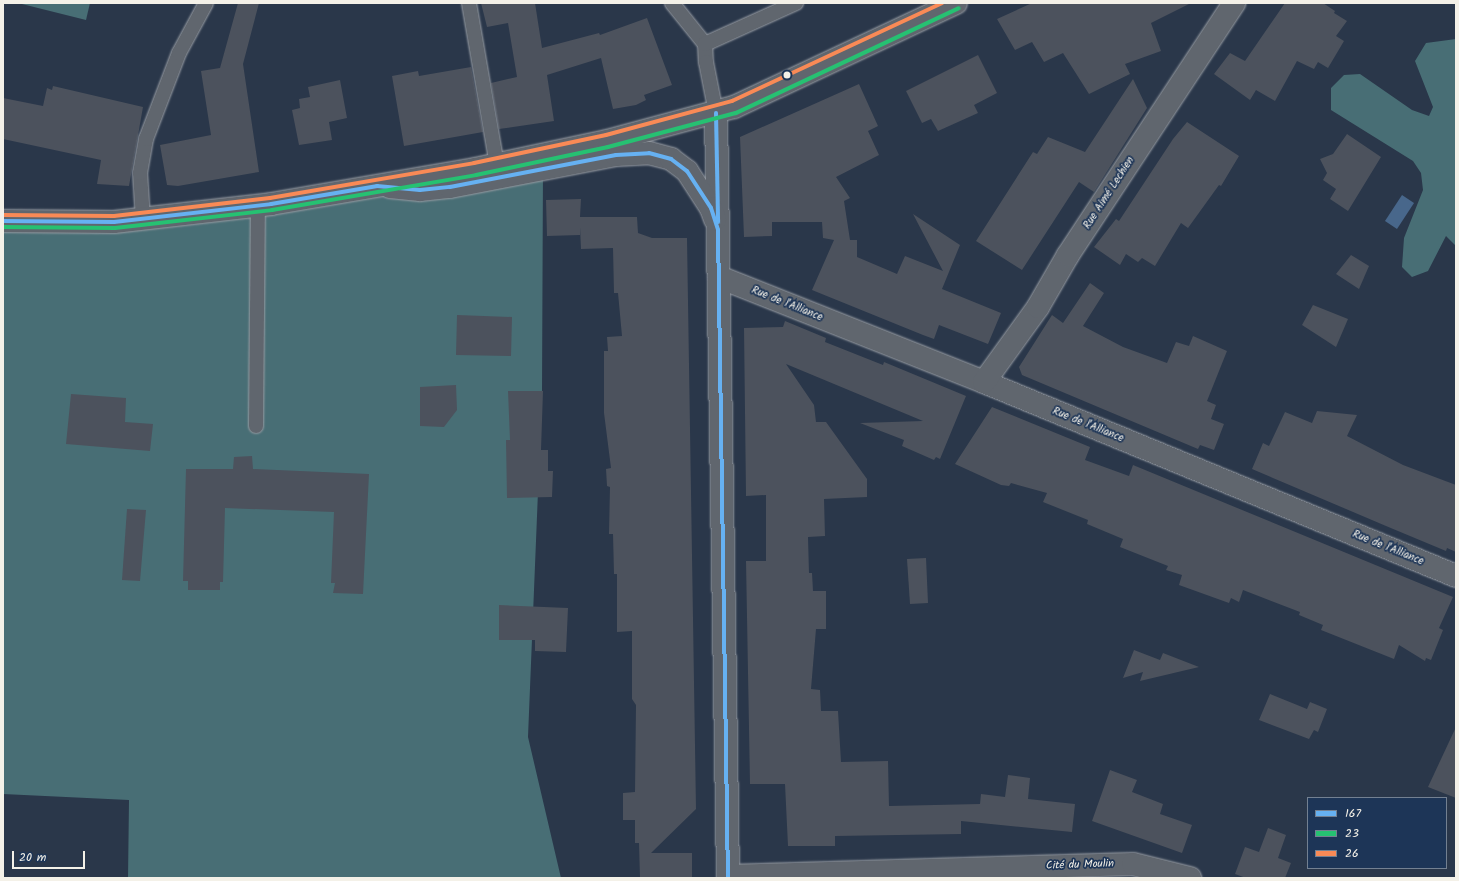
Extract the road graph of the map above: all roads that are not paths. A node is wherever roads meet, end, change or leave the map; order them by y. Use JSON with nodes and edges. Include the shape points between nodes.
{"nodes":[{"id":1,"x":206,"y":3,"type":"edge"},
{"id":2,"x":469,"y":3,"type":"edge"},
{"id":3,"x":672,"y":3,"type":"edge"},
{"id":4,"x":796,"y":3,"type":"edge"},
{"id":5,"x":956,"y":3,"type":"edge"},
{"id":6,"x":1234,"y":3,"type":"edge"},
{"id":7,"x":705,"y":44,"type":"junction"},
{"id":8,"x":716,"y":113,"type":"junction"},
{"id":9,"x":497,"y":165,"type":"junction"},
{"id":10,"x":377,"y":186,"type":"junction"},
{"id":11,"x":258,"y":206,"type":"junction"},
{"id":12,"x":143,"y":219,"type":"junction"},
{"id":13,"x":3,"y":221,"type":"edge"},
{"id":14,"x":718,"y":230,"type":"junction"},
{"id":15,"x":719,"y":277,"type":"junction"},
{"id":16,"x":984,"y":382,"type":"junction"},
{"id":17,"x":256,"y":426,"type":"dead end"},
{"id":18,"x":1456,"y":576,"type":"edge"},
{"id":19,"x":993,"y":873,"type":"edge"},
{"id":20,"x":1164,"y":874,"type":"edge"},
{"id":21,"x":728,"y":877,"type":"edge"},
{"id":22,"x":1190,"y":878,"type":"edge"}],
"edges":[{"from":1,"to":12,"type":"lane","via":[[179,53],[146,139],[140,173]]},
{"from":2,"to":9,"type":"lane"},
{"from":3,"to":7,"type":"lane"},
{"from":4,"to":7,"type":"lane"},
{"from":5,"to":8,"type":"main road","via":[[734,107]]},
{"from":6,"to":16,"type":"main road","name":"Rue Aimé Lechien","via":[[1068,255],[1038,307]]},
{"from":7,"to":8,"type":"lane"},
{"from":8,"to":9,"type":"main road","via":[[608,142]]},
{"from":8,"to":14,"type":"main road"},
{"from":9,"to":10,"type":"main road"},
{"from":10,"to":11,"type":"main road"},
{"from":10,"to":14,"type":"main road","via":[[420,190],[450,187],[616,155],[649,152],[671,159],[687,171],[712,208]]},
{"from":11,"to":12,"type":"main road"},
{"from":11,"to":17,"type":"lane"},
{"from":12,"to":13,"type":"main road","via":[[79,222]]},
{"from":14,"to":15,"type":"main road"},
{"from":15,"to":16,"type":"main road","name":"Rue de l'Alliance"},
{"from":15,"to":21,"type":"main road"},
{"from":16,"to":18,"type":"main road","name":"Rue de l'Alliance"},
{"from":19,"to":20,"type":"main road","name":"Cité du Moulin","via":[[1133,864]]},
{"from":19,"to":21,"type":"main road","name":"Cité du Moulin"},
{"from":20,"to":22,"type":"main road","name":"Cité du Moulin"}]}
